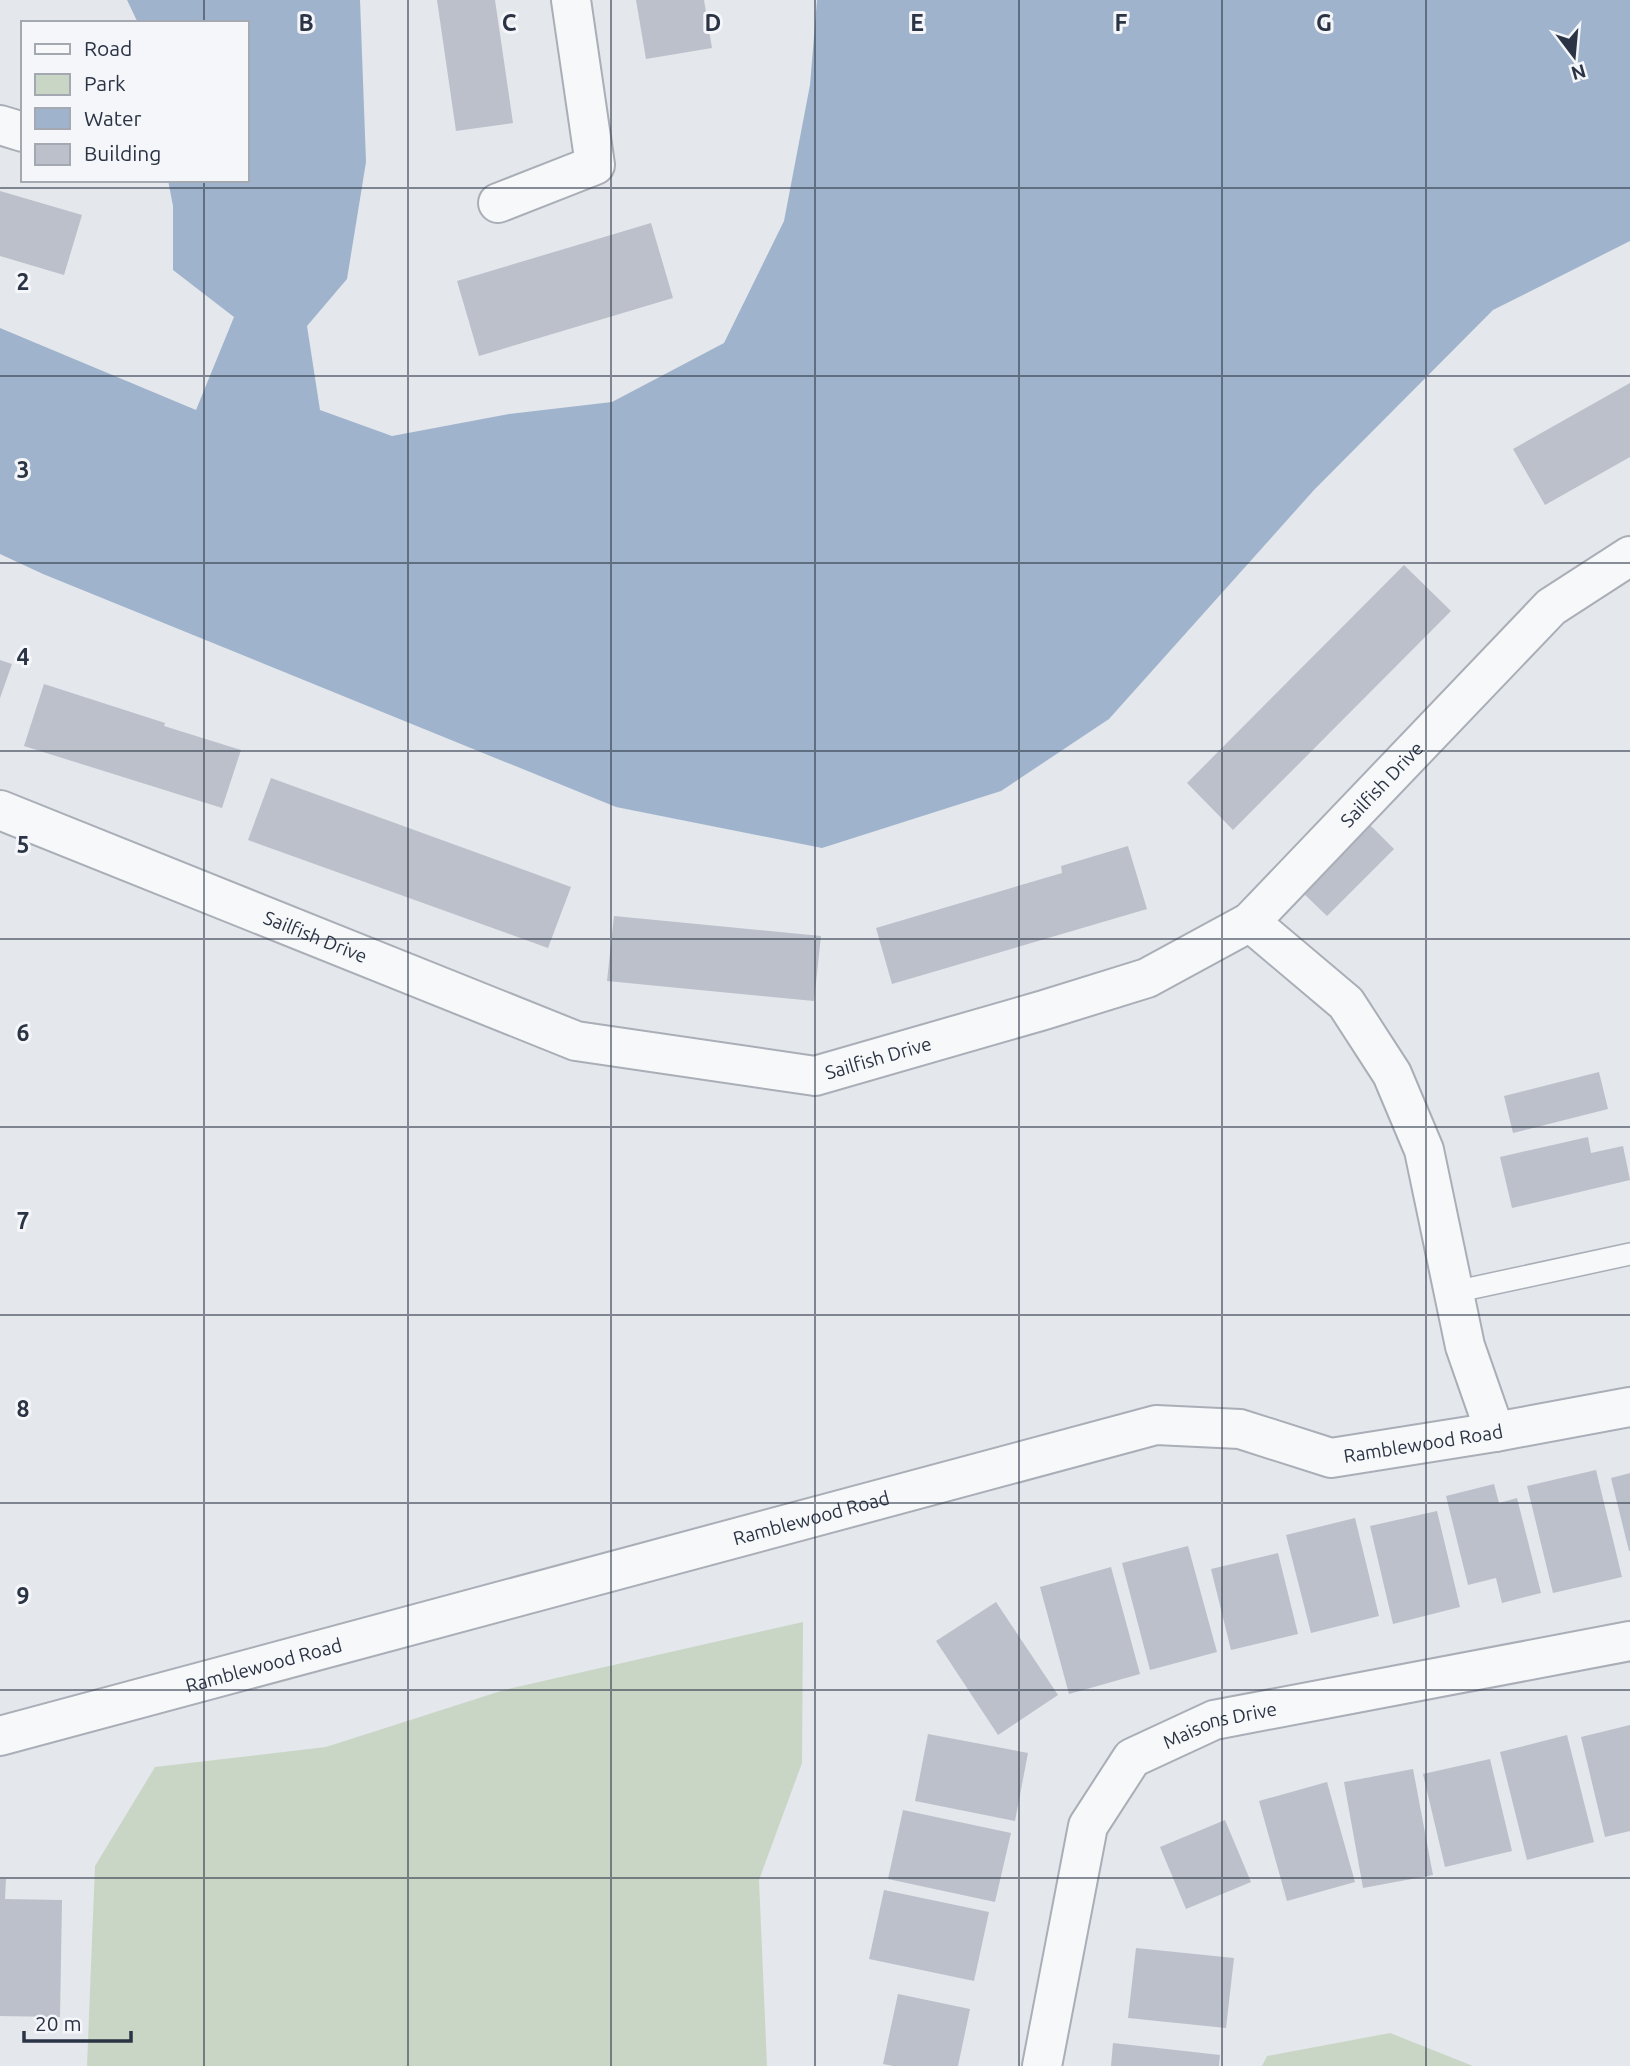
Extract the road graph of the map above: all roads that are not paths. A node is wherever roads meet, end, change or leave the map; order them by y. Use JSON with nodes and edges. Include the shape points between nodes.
{"nodes":[{"id":1,"x":571,"y":0,"type":"edge"},
{"id":2,"x":0,"y":125,"type":"edge"},
{"id":3,"x":21,"y":131,"type":"edge"},
{"id":4,"x":498,"y":203,"type":"dead end"},
{"id":5,"x":1630,"y":556,"type":"edge"},
{"id":6,"x":0,"y":810,"type":"edge"},
{"id":7,"x":1250,"y":922,"type":"junction"},
{"id":8,"x":1630,"y":1254,"type":"edge"},
{"id":9,"x":1454,"y":1292,"type":"junction"},
{"id":10,"x":1630,"y":1407,"type":"edge"},
{"id":11,"x":1494,"y":1432,"type":"junction"},
{"id":12,"x":1630,"y":1641,"type":"edge"},
{"id":13,"x":0,"y":1735,"type":"edge"},
{"id":14,"x":1042,"y":2066,"type":"edge"}],
"edges":[{"from":1,"to":4,"type":"street","via":[[595,165]]},
{"from":2,"to":3,"type":"street"},
{"from":5,"to":7,"type":"street","name":"Sailfish Drive","via":[[1551,607]]},
{"from":6,"to":7,"type":"street","name":"Sailfish Drive","via":[[576,1041],[814,1076],[1147,978]]},
{"from":7,"to":9,"type":"street","via":[[1346,1003],[1392,1074],[1424,1150]]},
{"from":8,"to":9,"type":"lane"},
{"from":9,"to":11,"type":"street","via":[[1465,1346]]},
{"from":10,"to":11,"type":"street","name":"Ramblewood Road"},
{"from":11,"to":13,"type":"street","name":"Ramblewood Road","via":[[1331,1458],[1240,1429],[1156,1425]]},
{"from":12,"to":14,"type":"street","name":"Maisons Drive","via":[[1214,1720],[1132,1758],[1088,1826]]}]}
